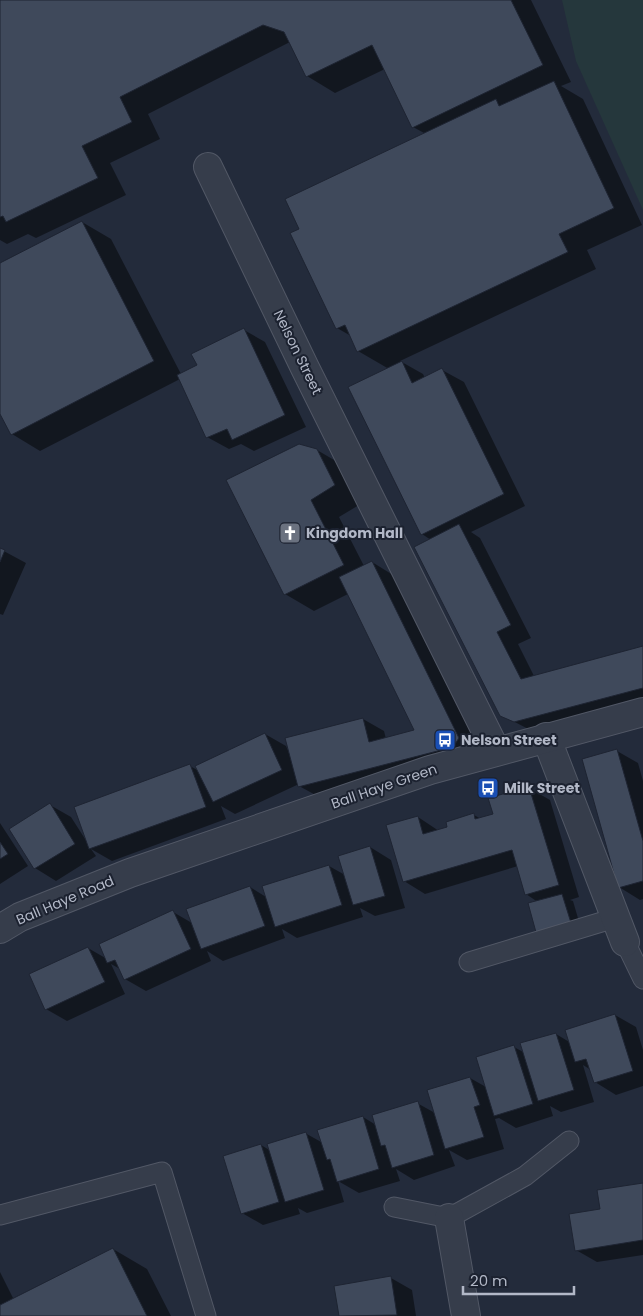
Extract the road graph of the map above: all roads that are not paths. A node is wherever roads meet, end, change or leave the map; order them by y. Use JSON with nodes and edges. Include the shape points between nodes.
{"nodes":[{"id":1,"x":208,"y":167,"type":"dead end"},
{"id":2,"x":643,"y":712,"type":"edge"},
{"id":3,"x":546,"y":737,"type":"junction"},
{"id":4,"x":496,"y":751,"type":"junction"},
{"id":5,"x":130,"y":873,"type":"joint"},
{"id":6,"x":0,"y":929,"type":"edge"},
{"id":7,"x":620,"y":930,"type":"junction"},
{"id":8,"x":469,"y":962,"type":"dead end"},
{"id":9,"x":643,"y":979,"type":"edge"},
{"id":10,"x":569,"y":1141,"type":"dead end"},
{"id":11,"x":394,"y":1207,"type":"dead end"},
{"id":12,"x":0,"y":1215,"type":"edge"},
{"id":13,"x":449,"y":1218,"type":"junction"},
{"id":14,"x":206,"y":1316,"type":"edge"},
{"id":15,"x":466,"y":1316,"type":"edge"}],
"edges":[{"from":1,"to":4,"type":"street","name":"Nelson Street"},
{"from":2,"to":3,"type":"street","name":"Ball Haye Green"},
{"from":3,"to":4,"type":"street","name":"Ball Haye Green"},
{"from":3,"to":7,"type":"street"},
{"from":4,"to":5,"type":"street","name":"Ball Haye Green","via":[[430,770]]},
{"from":5,"to":6,"type":"street","name":"Ball Haye Road","via":[[20,917]]},
{"from":7,"to":8,"type":"lane"},
{"from":7,"to":9,"type":"lane"},
{"from":10,"to":13,"type":"lane","via":[[525,1176]]},
{"from":11,"to":13,"type":"lane"},
{"from":12,"to":14,"type":"lane","via":[[162,1172]]},
{"from":13,"to":15,"type":"street"}]}
